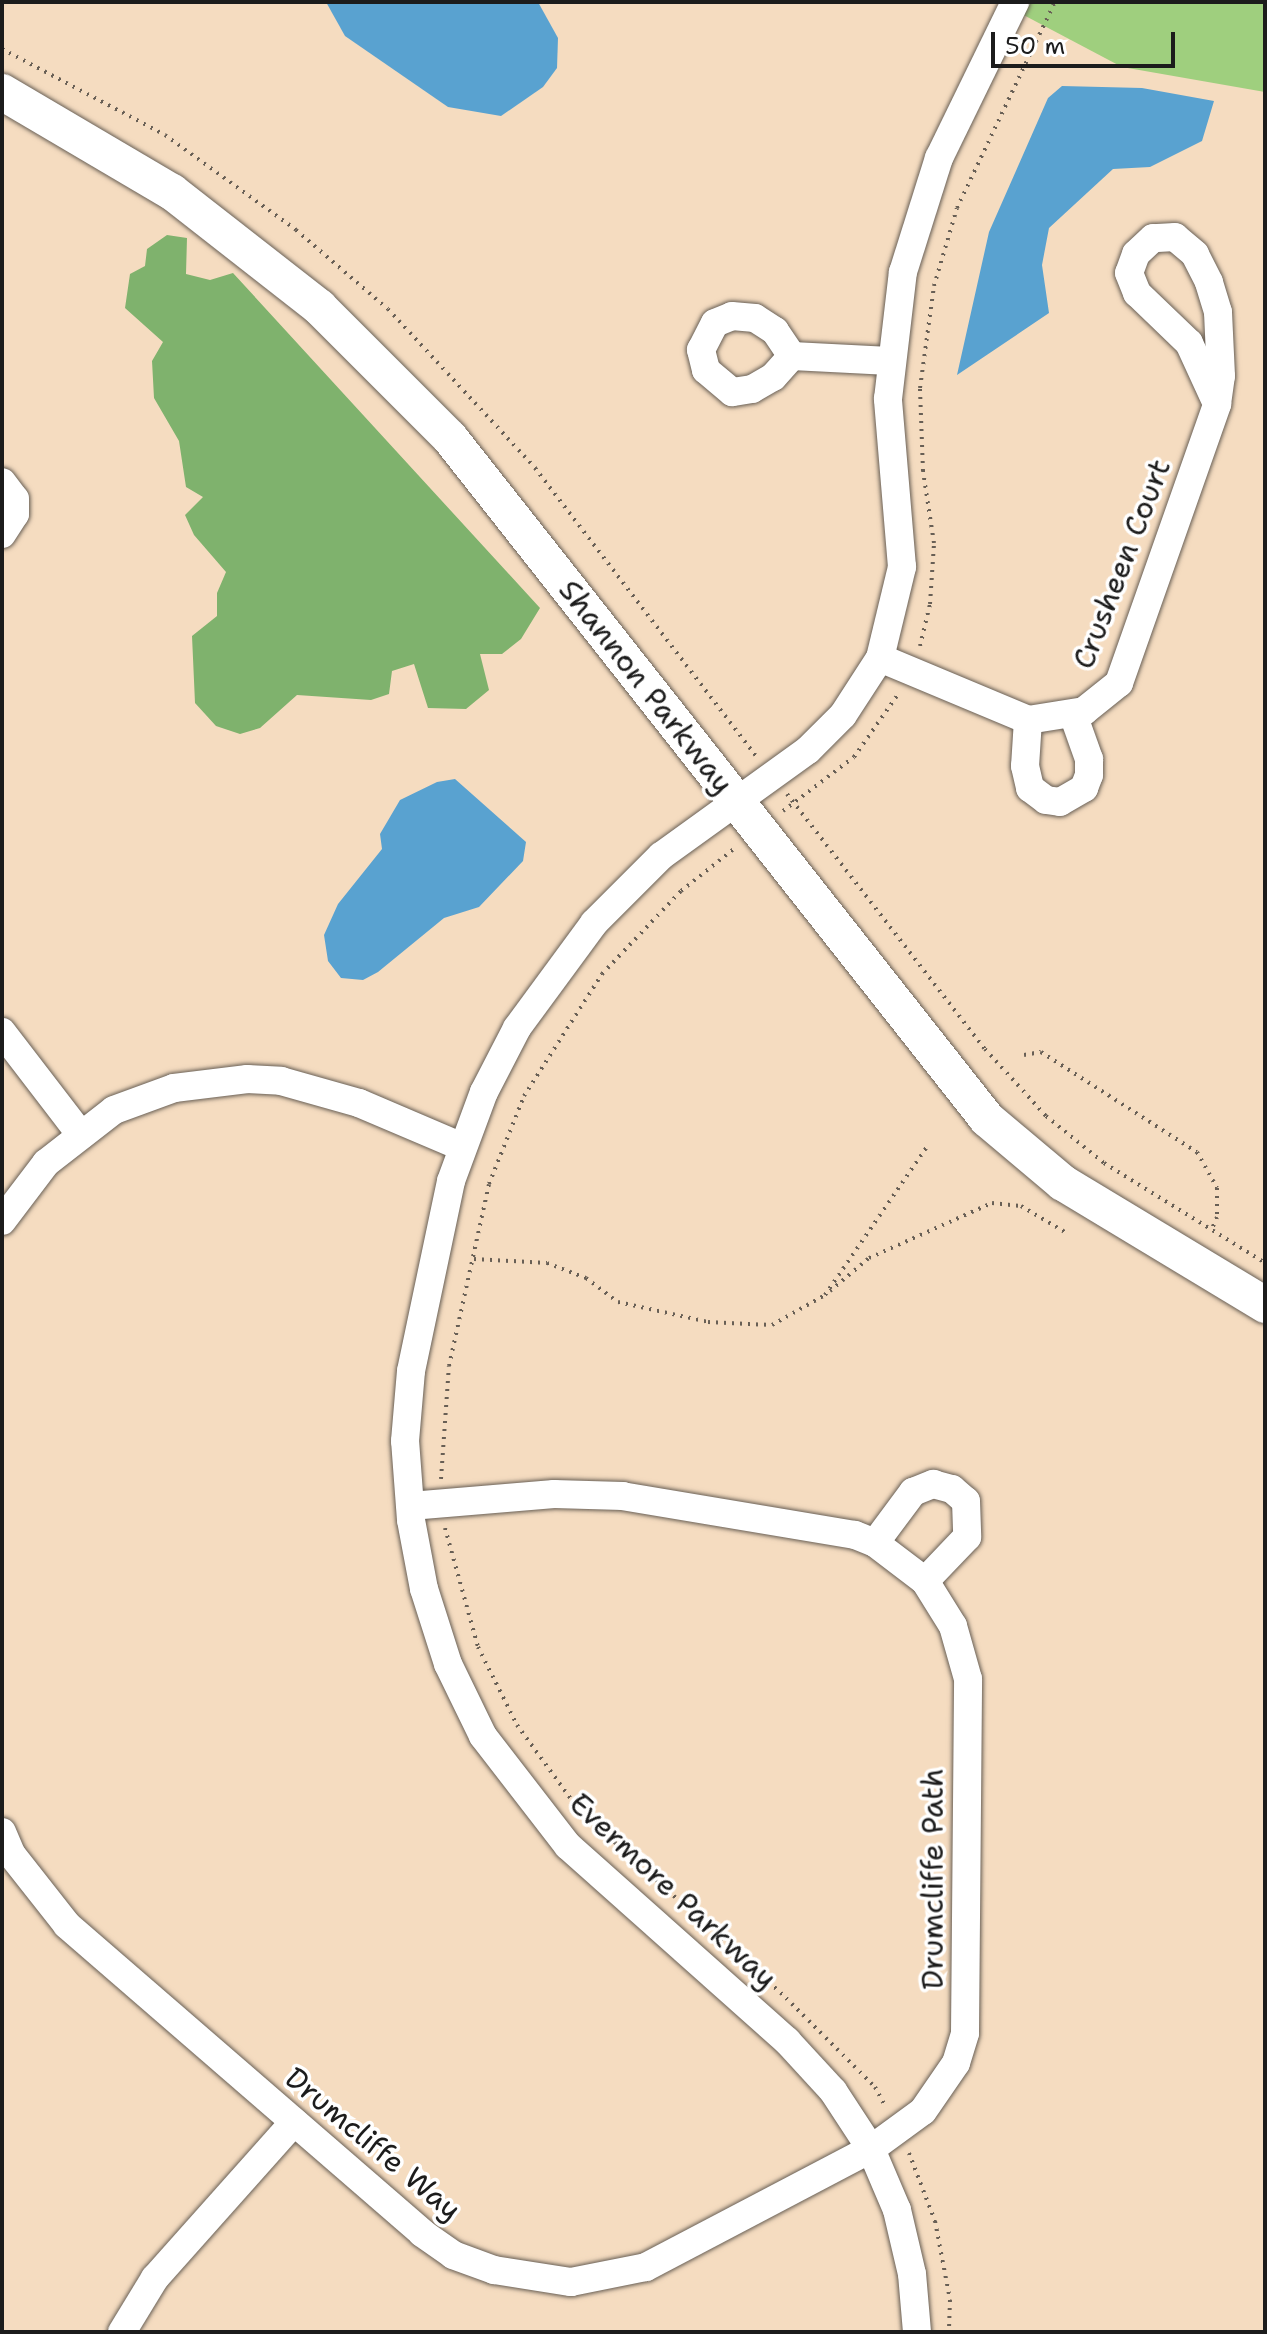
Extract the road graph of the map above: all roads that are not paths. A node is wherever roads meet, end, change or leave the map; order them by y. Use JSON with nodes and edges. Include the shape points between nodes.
{"nodes":[{"id":1,"x":1015,"y":2,"type":"edge"},
{"id":2,"x":2,"y":92,"type":"edge"},
{"id":3,"x":792,"y":356,"type":"dead end"},
{"id":4,"x":890,"y":361,"type":"junction"},
{"id":5,"x":1217,"y":404,"type":"junction"},
{"id":6,"x":2,"y":482,"type":"edge"},
{"id":7,"x":2,"y":534,"type":"edge"},
{"id":8,"x":880,"y":658,"type":"junction"},
{"id":9,"x":1073,"y":714,"type":"junction"},
{"id":10,"x":1028,"y":720,"type":"junction"},
{"id":11,"x":737,"y":801,"type":"junction"},
{"id":12,"x":2,"y":1032,"type":"edge"},
{"id":13,"x":81,"y":1135,"type":"junction"},
{"id":14,"x":462,"y":1147,"type":"junction"},
{"id":15,"x":2,"y":1221,"type":"edge"},
{"id":16,"x":1265,"y":1305,"type":"edge"},
{"id":17,"x":410,"y":1506,"type":"junction"},
{"id":18,"x":875,"y":1543,"type":"junction"},
{"id":19,"x":925,"y":1581,"type":"junction"},
{"id":20,"x":2,"y":1832,"type":"edge"},
{"id":21,"x":294,"y":2122,"type":"junction"},
{"id":22,"x":871,"y":2149,"type":"junction"},
{"id":23,"x":122,"y":2332,"type":"edge"},
{"id":24,"x":917,"y":2332,"type":"edge"}],
"edges":[{"from":1,"to":4,"type":"street","name":"Evermore Parkway","via":[[929,186],[903,272]]},
{"from":2,"to":11,"type":"street","name":"Shannon Parkway","via":[[172,192],[319,307],[450,438]]},
{"from":3,"to":4,"type":"street"},
{"from":4,"to":8,"type":"street","name":"Evermore Parkway","via":[[902,567],[893,622]]},
{"from":5,"to":5,"type":"street","name":"Crusheen Court","via":[[1221,343],[1209,282],[1195,254],[1175,237],[1153,238],[1136,254],[1129,273],[1137,293],[1189,343]]},
{"from":5,"to":9,"type":"street","name":"Crusheen Court","via":[[1119,683],[1105,699]]},
{"from":6,"to":7,"type":"street","via":[[15,499],[15,514]]},
{"from":8,"to":10,"type":"street"},
{"from":8,"to":11,"type":"street","name":"Evermore Parkway","via":[[864,688],[817,741]]},
{"from":9,"to":10,"type":"street","name":"Crusheen Court"},
{"from":9,"to":10,"type":"street","via":[[1089,759],[1089,775],[1084,788],[1060,802],[1046,800],[1030,788],[1025,766]]},
{"from":11,"to":14,"type":"street","name":"Evermore Parkway","via":[[661,856],[572,950],[517,1028]]},
{"from":11,"to":16,"type":"street","name":"Shannon Parkway","via":[[987,1119],[1063,1183]]},
{"from":12,"to":13,"type":"street"},
{"from":13,"to":14,"type":"street","via":[[114,1110],[143,1097],[247,1079],[319,1090]]},
{"from":13,"to":15,"type":"street","via":[[46,1163]]},
{"from":14,"to":17,"type":"street","name":"Evermore Parkway","via":[[436,1239],[411,1371],[405,1441]]},
{"from":17,"to":18,"type":"street","name":"Drumcliffe Path","via":[[554,1494],[623,1496]]},
{"from":17,"to":22,"type":"street","name":"Evermore Parkway","via":[[424,1589],[444,1652],[500,1761],[568,1846],[811,2065]]},
{"from":18,"to":19,"type":"street","name":"Drumcliffe Path"},
{"from":18,"to":19,"type":"street","via":[[913,1492],[933,1484],[952,1489],[966,1501],[967,1537]]},
{"from":19,"to":22,"type":"street","name":"Drumcliffe Path","via":[[953,1626],[968,1679],[967,2013],[956,2063],[940,2090]]},
{"from":20,"to":21,"type":"street","name":"Drumcliffe Way","via":[[12,1855],[67,1925]]},
{"from":21,"to":22,"type":"street","name":"Drumcliffe Way","via":[[453,2255],[506,2273],[571,2282],[646,2267],[690,2248]]},
{"from":21,"to":23,"type":"street","via":[[155,2278]]},
{"from":22,"to":24,"type":"street","name":"Evermore Parkway","via":[[906,2242]]}]}
